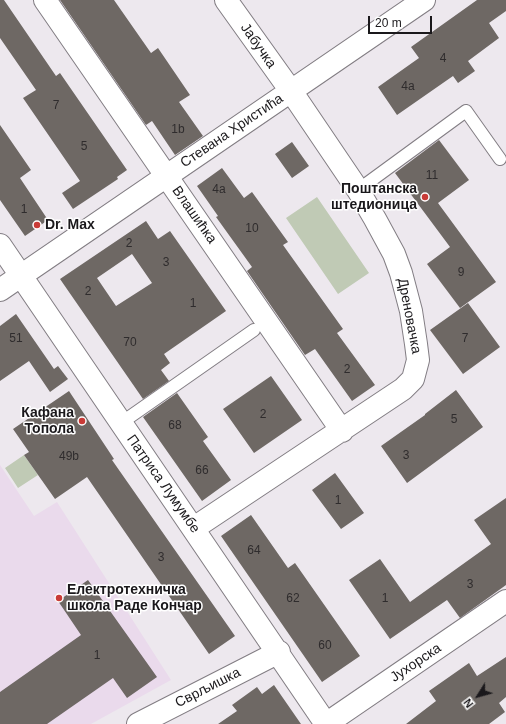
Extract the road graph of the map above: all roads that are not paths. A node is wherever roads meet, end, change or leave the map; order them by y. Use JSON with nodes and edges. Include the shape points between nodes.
{"nodes":[{"id":1,"x":45,"y":0,"type":"edge"},
{"id":2,"x":424,"y":0,"type":"edge"},
{"id":3,"x":231,"y":2,"type":"edge"},
{"id":4,"x":291,"y":91,"type":"junction"},
{"id":5,"x":500,"y":159,"type":"dead end"},
{"id":6,"x":166,"y":175,"type":"junction"},
{"id":7,"x":358,"y":190,"type":"junction"},
{"id":8,"x":0,"y":245,"type":"edge"},
{"id":9,"x":21,"y":276,"type":"junction"},
{"id":10,"x":0,"y":290,"type":"edge"},
{"id":11,"x":254,"y":330,"type":"dead end"},
{"id":12,"x":121,"y":423,"type":"junction"},
{"id":13,"x":342,"y":430,"type":"junction"},
{"id":14,"x":194,"y":528,"type":"junction"},
{"id":15,"x":506,"y":602,"type":"edge"},
{"id":16,"x":279,"y":652,"type":"junction"},
{"id":17,"x":138,"y":724,"type":"edge"},
{"id":18,"x":326,"y":724,"type":"edge"}],
"edges":[{"from":1,"to":6,"type":"street","name":"Влашићка"},
{"from":2,"to":4,"type":"street","name":"Стевана Христића"},
{"from":3,"to":4,"type":"street","name":"Јабучка"},
{"from":4,"to":6,"type":"street","name":"Стевана Христића"},
{"from":4,"to":7,"type":"street","name":"Дреновачка"},
{"from":5,"to":7,"type":"lane","via":[[466,111]]},
{"from":6,"to":9,"type":"street","name":"Стевана Христића"},
{"from":6,"to":13,"type":"street","name":"Влашићка"},
{"from":7,"to":13,"type":"street","name":"Дреновачка","via":[[394,254],[410,311],[418,360],[409,384]]},
{"from":8,"to":9,"type":"street","name":"Патриса Лумумбе"},
{"from":9,"to":10,"type":"street","name":"Стевана Христића"},
{"from":9,"to":12,"type":"street","name":"Патриса Лумумбе"},
{"from":11,"to":12,"type":"lane"},
{"from":12,"to":14,"type":"street","name":"Патриса Лумумбе"},
{"from":13,"to":14,"type":"street","name":"Дреновачка"},
{"from":14,"to":16,"type":"street","name":"Патриса Лумумбе"},
{"from":15,"to":18,"type":"street","name":"Јухорска"},
{"from":16,"to":17,"type":"street","name":"Сврљишка"},
{"from":16,"to":18,"type":"street","name":"Патриса Лумумбе"}]}
